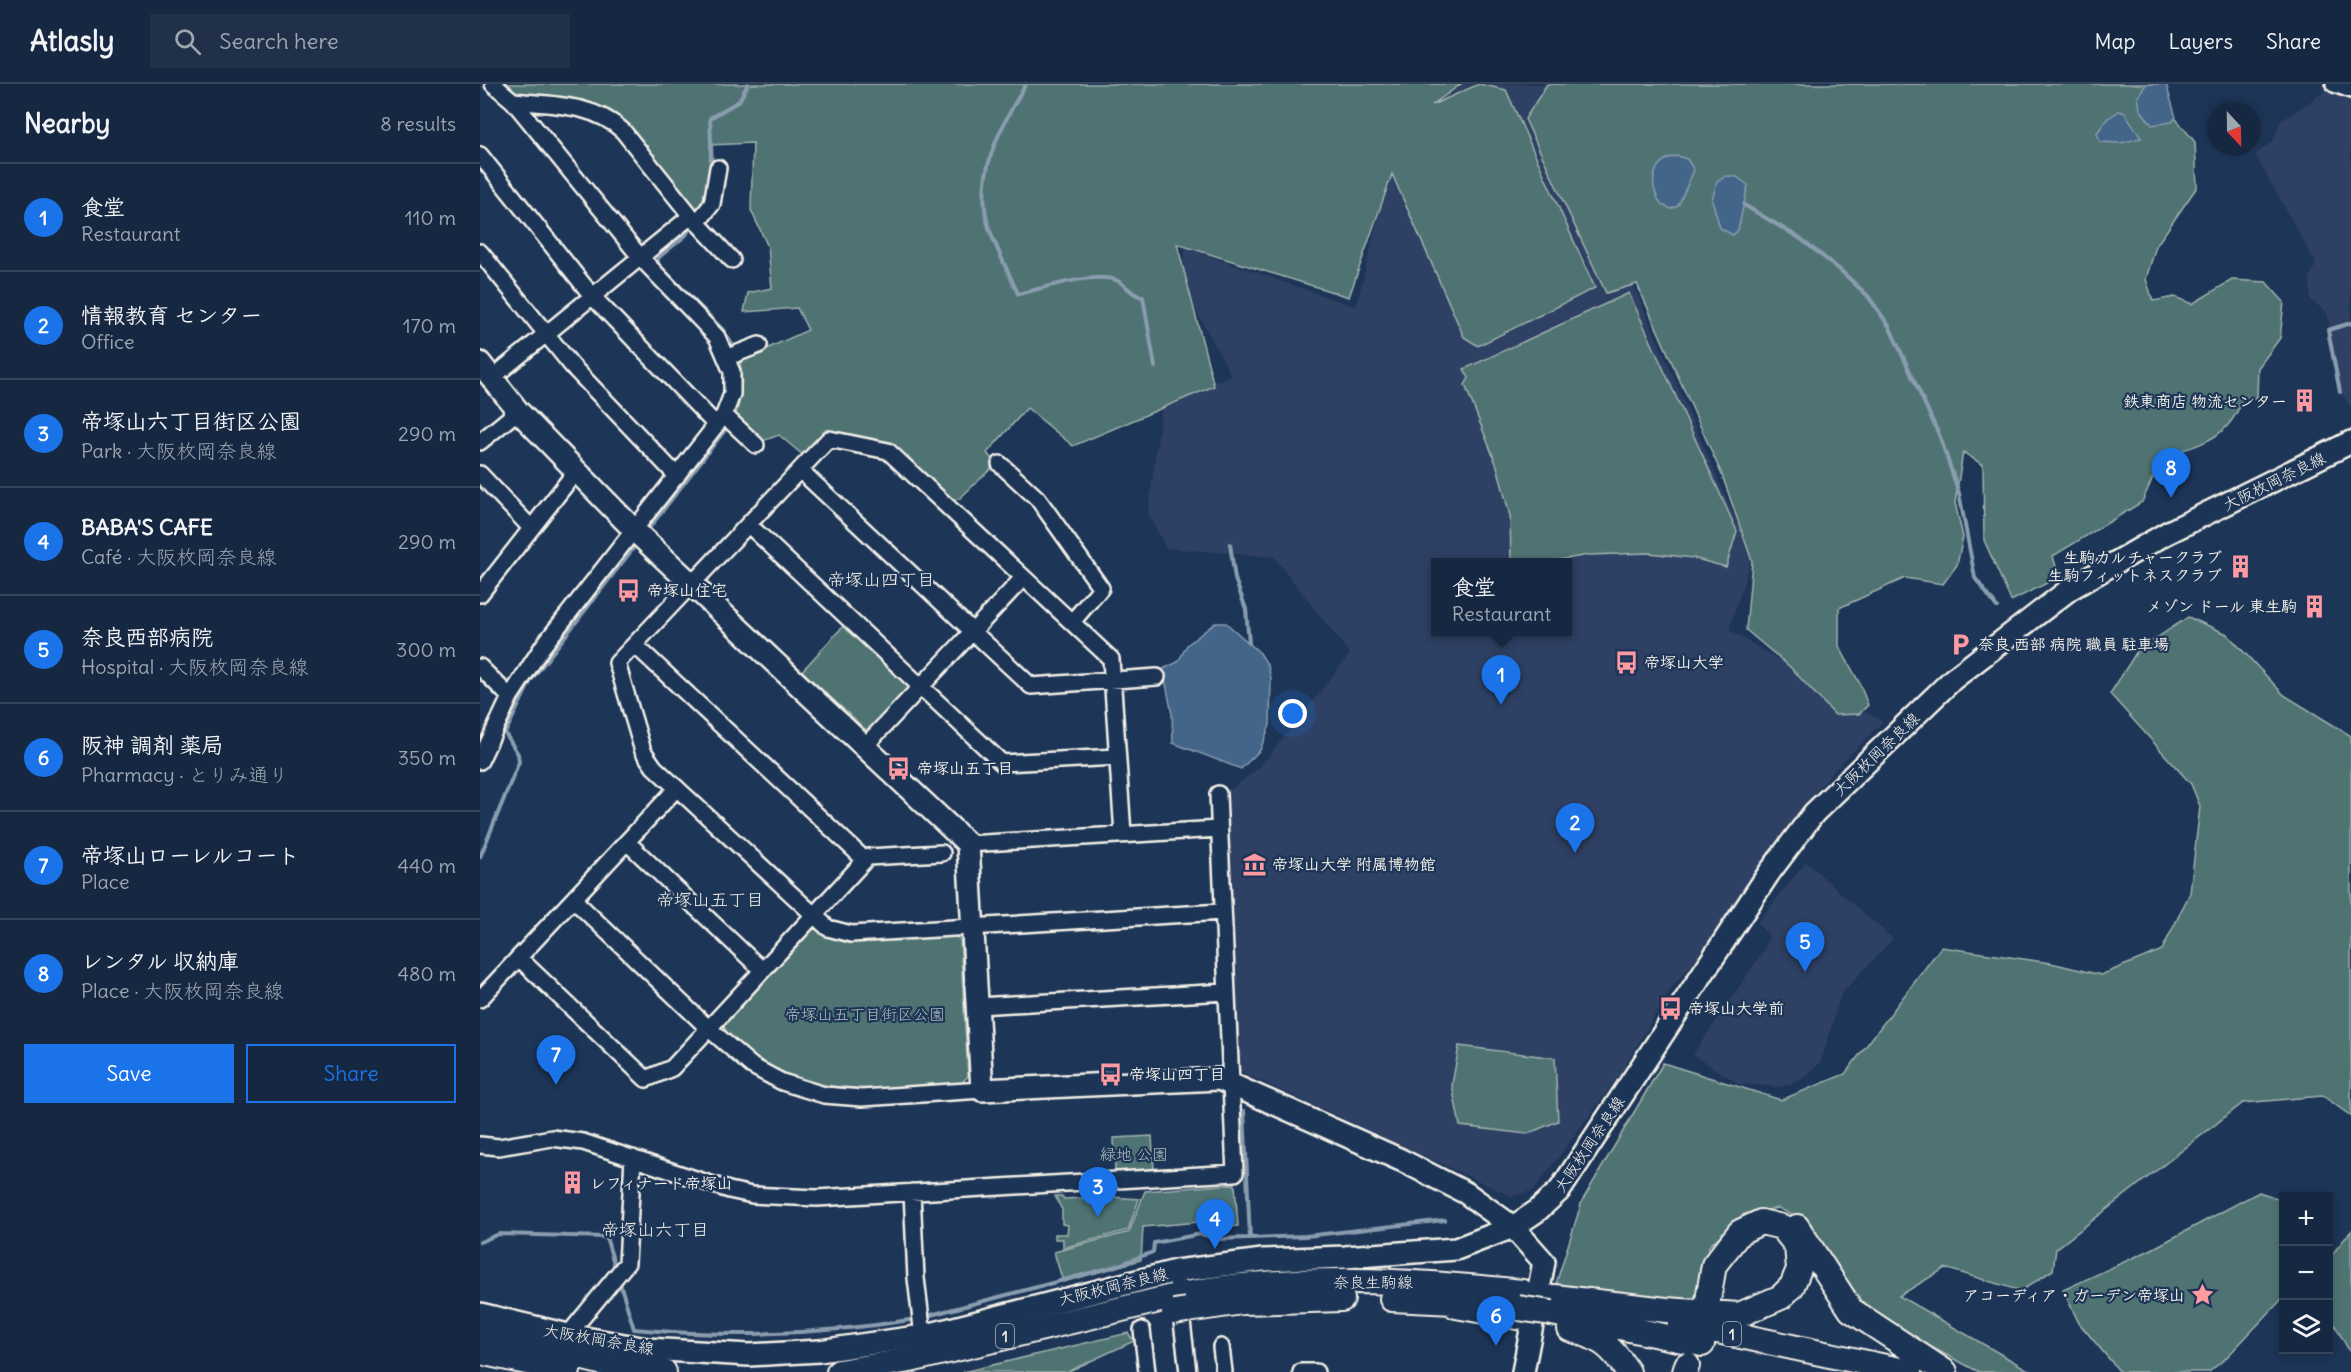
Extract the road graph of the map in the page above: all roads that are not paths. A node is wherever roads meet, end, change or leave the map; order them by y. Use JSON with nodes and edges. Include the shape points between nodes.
{"nodes":[{"id":1,"x":484,"y":84,"type":"edge"},
{"id":2,"x":493,"y":84,"type":"edge"},
{"id":3,"x":2334,"y":84,"type":"edge"},
{"id":4,"x":480,"y":87,"type":"edge"},
{"id":5,"x":2351,"y":90,"type":"edge"},
{"id":6,"x":513,"y":101,"type":"junction"},
{"id":7,"x":480,"y":155,"type":"edge"},
{"id":8,"x":718,"y":168,"type":"dead end"},
{"id":9,"x":694,"y":219,"type":"junction"},
{"id":10,"x":480,"y":252,"type":"edge"},
{"id":11,"x":640,"y":258,"type":"junction"},
{"id":12,"x":732,"y":260,"type":"dead end"},
{"id":13,"x":592,"y":297,"type":"junction"},
{"id":14,"x":546,"y":334,"type":"junction"},
{"id":15,"x":759,"y":345,"type":"dead end"},
{"id":16,"x":728,"y":357,"type":"junction"},
{"id":17,"x":486,"y":370,"type":"edge"},
{"id":18,"x":518,"y":411,"type":"junction"},
{"id":19,"x":721,"y":420,"type":"junction"},
{"id":20,"x":480,"y":442,"type":"edge"},
{"id":21,"x":2351,"y":442,"type":"edge"},
{"id":22,"x":756,"y":445,"type":"dead end"},
{"id":23,"x":1000,"y":464,"type":"dead end"},
{"id":24,"x":800,"y":470,"type":"junction"},
{"id":25,"x":577,"y":471,"type":"junction"},
{"id":26,"x":480,"y":474,"type":"edge"},
{"id":27,"x":677,"y":476,"type":"junction"},
{"id":28,"x":748,"y":525,"type":"junction"},
{"id":29,"x":531,"y":528,"type":"junction"},
{"id":30,"x":635,"y":531,"type":"junction"},
{"id":31,"x":485,"y":575,"type":"edge"},
{"id":32,"x":1023,"y":578,"type":"junction"},
{"id":33,"x":691,"y":584,"type":"junction"},
{"id":34,"x":480,"y":594,"type":"edge"},
{"id":35,"x":1072,"y":622,"type":"junction"},
{"id":36,"x":973,"y":632,"type":"junction"},
{"id":37,"x":635,"y":645,"type":"junction"},
{"id":38,"x":480,"y":667,"type":"edge"},
{"id":39,"x":1157,"y":677,"type":"dead end"},
{"id":40,"x":1113,"y":682,"type":"junction"},
{"id":41,"x":922,"y":687,"type":"junction"},
{"id":42,"x":510,"y":697,"type":"junction"},
{"id":43,"x":865,"y":746,"type":"junction"},
{"id":44,"x":1117,"y":757,"type":"junction"},
{"id":45,"x":480,"y":760,"type":"edge"},
{"id":46,"x":677,"y":788,"type":"junction"},
{"id":47,"x":1218,"y":794,"type":"dead end"},
{"id":48,"x":1219,"y":829,"type":"junction"},
{"id":49,"x":1123,"y":834,"type":"junction"},
{"id":50,"x":628,"y":843,"type":"junction"},
{"id":51,"x":968,"y":844,"type":"junction"},
{"id":52,"x":942,"y":853,"type":"dead end"},
{"id":53,"x":865,"y":860,"type":"junction"},
{"id":54,"x":574,"y":900,"type":"junction"},
{"id":55,"x":1222,"y":912,"type":"junction"},
{"id":56,"x":814,"y":916,"type":"junction"},
{"id":57,"x":972,"y":926,"type":"junction"},
{"id":58,"x":519,"y":958,"type":"junction"},
{"id":59,"x":762,"y":970,"type":"junction"},
{"id":60,"x":1226,"y":992,"type":"junction"},
{"id":61,"x":480,"y":999,"type":"edge"},
{"id":62,"x":978,"y":1006,"type":"junction"},
{"id":63,"x":708,"y":1028,"type":"junction"},
{"id":64,"x":1231,"y":1083,"type":"junction"},
{"id":65,"x":982,"y":1090,"type":"junction"},
{"id":66,"x":480,"y":1145,"type":"edge"},
{"id":67,"x":633,"y":1158,"type":"junction"},
{"id":68,"x":912,"y":1192,"type":"junction"},
{"id":69,"x":1513,"y":1227,"type":"junction"},
{"id":70,"x":1176,"y":1271,"type":"junction"},
{"id":71,"x":1179,"y":1303,"type":"junction"},
{"id":72,"x":1519,"y":1306,"type":"junction"},
{"id":73,"x":1552,"y":1311,"type":"junction"},
{"id":74,"x":480,"y":1314,"type":"edge"},
{"id":75,"x":1142,"y":1330,"type":"dead end"},
{"id":76,"x":480,"y":1332,"type":"edge"},
{"id":77,"x":568,"y":1335,"type":"junction"},
{"id":78,"x":923,"y":1336,"type":"junction"},
{"id":79,"x":1221,"y":1347,"type":"dead end"},
{"id":80,"x":480,"y":1352,"type":"edge"},
{"id":81,"x":570,"y":1372,"type":"edge"},
{"id":82,"x":664,"y":1372,"type":"edge"},
{"id":83,"x":838,"y":1372,"type":"edge"},
{"id":84,"x":926,"y":1372,"type":"edge"},
{"id":85,"x":1148,"y":1372,"type":"edge"},
{"id":86,"x":1188,"y":1372,"type":"edge"},
{"id":87,"x":1224,"y":1372,"type":"edge"},
{"id":88,"x":1301,"y":1372,"type":"edge"},
{"id":89,"x":1316,"y":1372,"type":"edge"},
{"id":90,"x":1522,"y":1372,"type":"edge"},
{"id":91,"x":1628,"y":1372,"type":"edge"},
{"id":92,"x":1836,"y":1372,"type":"edge"},
{"id":93,"x":1909,"y":1372,"type":"edge"},
{"id":94,"x":1945,"y":1372,"type":"edge"}],
"edges":[{"from":1,"to":4,"type":"street"},
{"from":2,"to":6,"type":"street"},
{"from":3,"to":5,"type":"street"},
{"from":6,"to":9,"type":"street","via":[[581,108],[611,119]]},
{"from":6,"to":11,"type":"street"},
{"from":7,"to":13,"type":"street"},
{"from":8,"to":9,"type":"street","via":[[712,204]]},
{"from":9,"to":11,"type":"street"},
{"from":9,"to":12,"type":"street"},
{"from":10,"to":14,"type":"street"},
{"from":11,"to":13,"type":"street"},
{"from":11,"to":16,"type":"street","via":[[717,337]]},
{"from":13,"to":14,"type":"street"},
{"from":13,"to":19,"type":"street"},
{"from":14,"to":17,"type":"street"},
{"from":14,"to":27,"type":"street"},
{"from":15,"to":16,"type":"street"},
{"from":16,"to":19,"type":"street","via":[[732,394]]},
{"from":17,"to":18,"type":"main road"},
{"from":18,"to":20,"type":"street"},
{"from":18,"to":25,"type":"main road"},
{"from":19,"to":22,"type":"street"},
{"from":19,"to":27,"type":"street"},
{"from":21,"to":69,"type":"main road","name":"大阪枚岡奈良線","via":[[2167,533],[2070,589],[1953,679],[1814,813],[1769,873],[1560,1190]]},
{"from":23,"to":35,"type":"street","via":[[1038,499],[1101,588]]},
{"from":24,"to":28,"type":"street"},
{"from":24,"to":32,"type":"street","via":[[829,439],[888,451]]},
{"from":24,"to":36,"type":"street"},
{"from":25,"to":29,"type":"street"},
{"from":25,"to":30,"type":"main road"},
{"from":26,"to":29,"type":"street"},
{"from":27,"to":30,"type":"street"},
{"from":28,"to":33,"type":"street"},
{"from":28,"to":41,"type":"street"},
{"from":29,"to":31,"type":"street"},
{"from":30,"to":33,"type":"main road"},
{"from":30,"to":42,"type":"street","via":[[543,646]]},
{"from":31,"to":34,"type":"street"},
{"from":32,"to":35,"type":"street"},
{"from":32,"to":36,"type":"street"},
{"from":33,"to":37,"type":"street"},
{"from":33,"to":43,"type":"main road"},
{"from":35,"to":40,"type":"street","via":[[1111,659]]},
{"from":36,"to":40,"type":"street","via":[[1031,686]]},
{"from":36,"to":41,"type":"street"},
{"from":37,"to":46,"type":"street","via":[[617,663],[643,751]]},
{"from":37,"to":53,"type":"street"},
{"from":38,"to":42,"type":"street"},
{"from":39,"to":40,"type":"street"},
{"from":40,"to":44,"type":"street"},
{"from":41,"to":43,"type":"street"},
{"from":41,"to":44,"type":"street","via":[[1002,763]]},
{"from":42,"to":45,"type":"street"},
{"from":43,"to":51,"type":"main road"},
{"from":44,"to":49,"type":"street"},
{"from":46,"to":50,"type":"street"},
{"from":46,"to":56,"type":"street"},
{"from":47,"to":48,"type":"street"},
{"from":48,"to":49,"type":"street"},
{"from":48,"to":55,"type":"street"},
{"from":49,"to":51,"type":"street"},
{"from":50,"to":54,"type":"street"},
{"from":50,"to":59,"type":"street"},
{"from":51,"to":57,"type":"main road"},
{"from":52,"to":53,"type":"street"},
{"from":53,"to":56,"type":"street"},
{"from":54,"to":58,"type":"street"},
{"from":54,"to":63,"type":"street"},
{"from":55,"to":57,"type":"street"},
{"from":55,"to":60,"type":"street"},
{"from":56,"to":57,"type":"street","via":[[828,928],[851,934]]},
{"from":56,"to":59,"type":"street"},
{"from":57,"to":62,"type":"main road"},
{"from":58,"to":61,"type":"street"},
{"from":58,"to":63,"type":"street","via":[[645,1079],[672,1068]]},
{"from":59,"to":63,"type":"street"},
{"from":60,"to":62,"type":"street"},
{"from":60,"to":64,"type":"street"},
{"from":62,"to":65,"type":"main road"},
{"from":63,"to":65,"type":"street","via":[[752,1066],[782,1082],[824,1095],[862,1098]]},
{"from":64,"to":65,"type":"main road","via":[[1219,1079]]},
{"from":64,"to":68,"type":"street","via":[[1235,1173]]},
{"from":64,"to":69,"type":"main road","via":[[1427,1173],[1466,1193]]},
{"from":66,"to":67,"type":"street","via":[[499,1147],[552,1138],[582,1142]]},
{"from":67,"to":68,"type":"street","via":[[752,1195],[817,1198]]},
{"from":67,"to":77,"type":"street","via":[[627,1263]]},
{"from":68,"to":78,"type":"street"},
{"from":69,"to":70,"type":"main road","name":"大阪枚岡奈良線","via":[[1476,1243],[1435,1252],[1263,1260]]},
{"from":69,"to":90,"type":"main road","via":[[1544,1262]]},
{"from":70,"to":78,"type":"main road","name":"大阪枚岡奈良線"},
{"from":70,"to":86,"type":"street"},
{"from":71,"to":72,"type":"main road","name":"奈良生駒線","number":"1","via":[[1422,1298]]},
{"from":71,"to":72,"type":"main road","name":"奈良生駒線","number":"1","via":[[1215,1289],[1302,1282],[1430,1282]]},
{"from":71,"to":83,"type":"main road","name":"奈良生駒線","number":"1"},
{"from":71,"to":84,"type":"main road","name":"奈良生駒線","number":"1","via":[[1103,1327]]},
{"from":72,"to":73,"type":"main road","name":"奈良生駒線","number":"1"},
{"from":73,"to":91,"type":"main road","via":[[1613,1350]]},
{"from":73,"to":92,"type":"main road","name":"奈良生駒線","number":"1"},
{"from":73,"to":93,"type":"main road","name":"奈良生駒線","number":"1"},
{"from":73,"to":94,"type":"main road","via":[[1666,1310],[1739,1315],[1780,1298],[1792,1286],[1799,1269],[1797,1246],[1782,1227],[1761,1222],[1740,1232],[1714,1265],[1703,1306],[1708,1257],[1720,1241],[1735,1224],[1757,1212],[1774,1213],[1802,1232],[1851,1310]]},
{"from":74,"to":77,"type":"main road","name":"大阪枚岡奈良線"},
{"from":75,"to":85,"type":"street"},
{"from":76,"to":82,"type":"main road","via":[[612,1365]]},
{"from":77,"to":78,"type":"main road","name":"大阪枚岡奈良線","via":[[647,1349],[749,1355],[819,1351]]},
{"from":79,"to":87,"type":"street"},
{"from":80,"to":81,"type":"main road"},
{"from":88,"to":89,"type":"street"}]}
